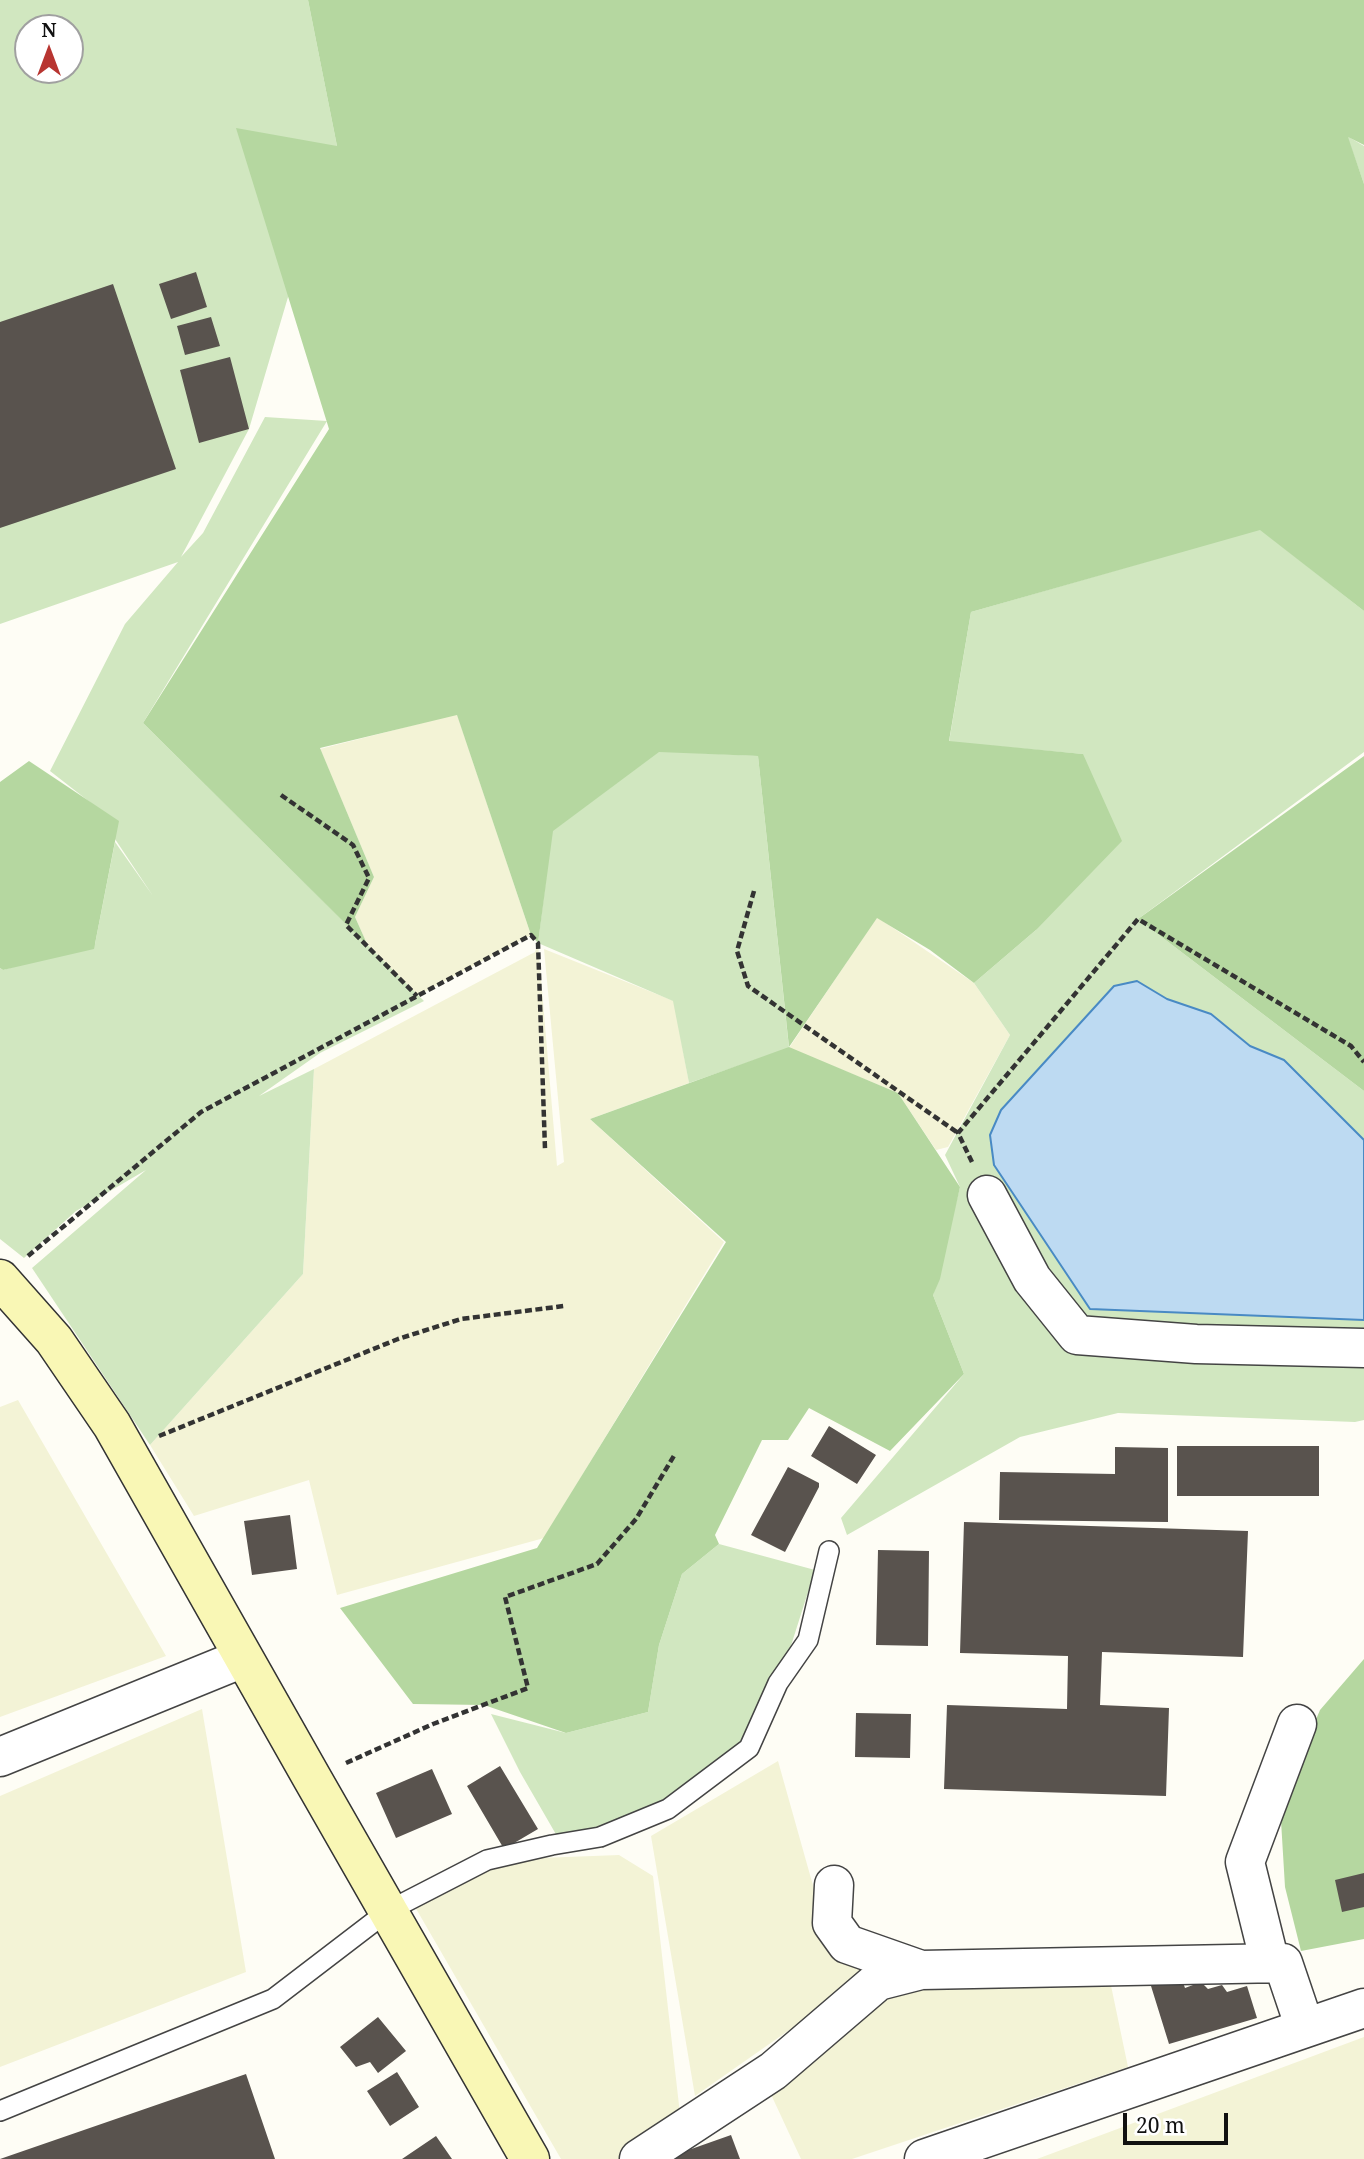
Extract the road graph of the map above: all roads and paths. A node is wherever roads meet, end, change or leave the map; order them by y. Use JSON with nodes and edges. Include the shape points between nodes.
{"nodes":[{"id":1,"x":281,"y":795,"type":"dead end"},
{"id":2,"x":754,"y":891,"type":"dead end"},
{"id":3,"x":417,"y":996,"type":"junction"},
{"id":4,"x":1364,"y":1062,"type":"edge"},
{"id":5,"x":958,"y":1133,"type":"junction"},
{"id":6,"x":545,"y":1149,"type":"dead end"},
{"id":7,"x":987,"y":1195,"type":"joint"},
{"id":8,"x":11,"y":1270,"type":"edge"},
{"id":9,"x":564,"y":1306,"type":"dead end"},
{"id":10,"x":1364,"y":1348,"type":"edge"},
{"id":11,"x":126,"y":1449,"type":"junction"},
{"id":12,"x":676,"y":1454,"type":"dead end"},
{"id":13,"x":829,"y":1550,"type":"dead end"},
{"id":14,"x":243,"y":1657,"type":"junction"},
{"id":15,"x":1297,"y":1724,"type":"dead end"},
{"id":16,"x":0,"y":1757,"type":"edge"},
{"id":17,"x":312,"y":1778,"type":"junction"},
{"id":18,"x":834,"y":1885,"type":"dead end"},
{"id":19,"x":388,"y":1911,"type":"junction"},
{"id":20,"x":1270,"y":1963,"type":"junction"},
{"id":21,"x":921,"y":1970,"type":"junction"},
{"id":22,"x":1364,"y":2008,"type":"edge"},
{"id":23,"x":1306,"y":2028,"type":"junction"},
{"id":24,"x":0,"y":2111,"type":"edge"},
{"id":25,"x":530,"y":2159,"type":"edge"},
{"id":26,"x":639,"y":2159,"type":"edge"},
{"id":27,"x":924,"y":2159,"type":"edge"}],
"edges":[{"from":1,"to":3,"type":"path","via":[[353,845],[369,878],[346,925]]},
{"from":2,"to":5,"type":"path","via":[[737,951],[748,986]]},
{"from":3,"to":6,"type":"path","via":[[531,935],[538,943]]},
{"from":3,"to":8,"type":"path","via":[[201,1112]]},
{"from":4,"to":5,"type":"path","via":[[1351,1046],[1138,919]]},
{"from":5,"to":7,"type":"path"},
{"from":7,"to":10,"type":"street","via":[[1032,1279],[1077,1335],[1196,1344]]},
{"from":8,"to":11,"type":"street"},
{"from":9,"to":11,"type":"path","via":[[461,1319],[398,1339]]},
{"from":11,"to":14,"type":"street"},
{"from":12,"to":17,"type":"path","via":[[636,1519],[597,1564],[505,1597],[528,1688]]},
{"from":13,"to":19,"type":"lane","via":[[808,1640],[778,1683],[749,1748],[668,1809],[600,1837],[487,1860]]},
{"from":14,"to":16,"type":"street"},
{"from":14,"to":17,"type":"street"},
{"from":15,"to":20,"type":"street","via":[[1245,1862]]},
{"from":17,"to":19,"type":"street"},
{"from":18,"to":21,"type":"street","via":[[832,1923],[847,1944]]},
{"from":19,"to":24,"type":"lane","via":[[273,1999]]},
{"from":19,"to":25,"type":"street"},
{"from":20,"to":21,"type":"street"},
{"from":20,"to":23,"type":"street","via":[[1283,1963]]},
{"from":21,"to":26,"type":"street","via":[[878,1981],[773,2071]]},
{"from":22,"to":23,"type":"street"},
{"from":23,"to":27,"type":"street"}]}
